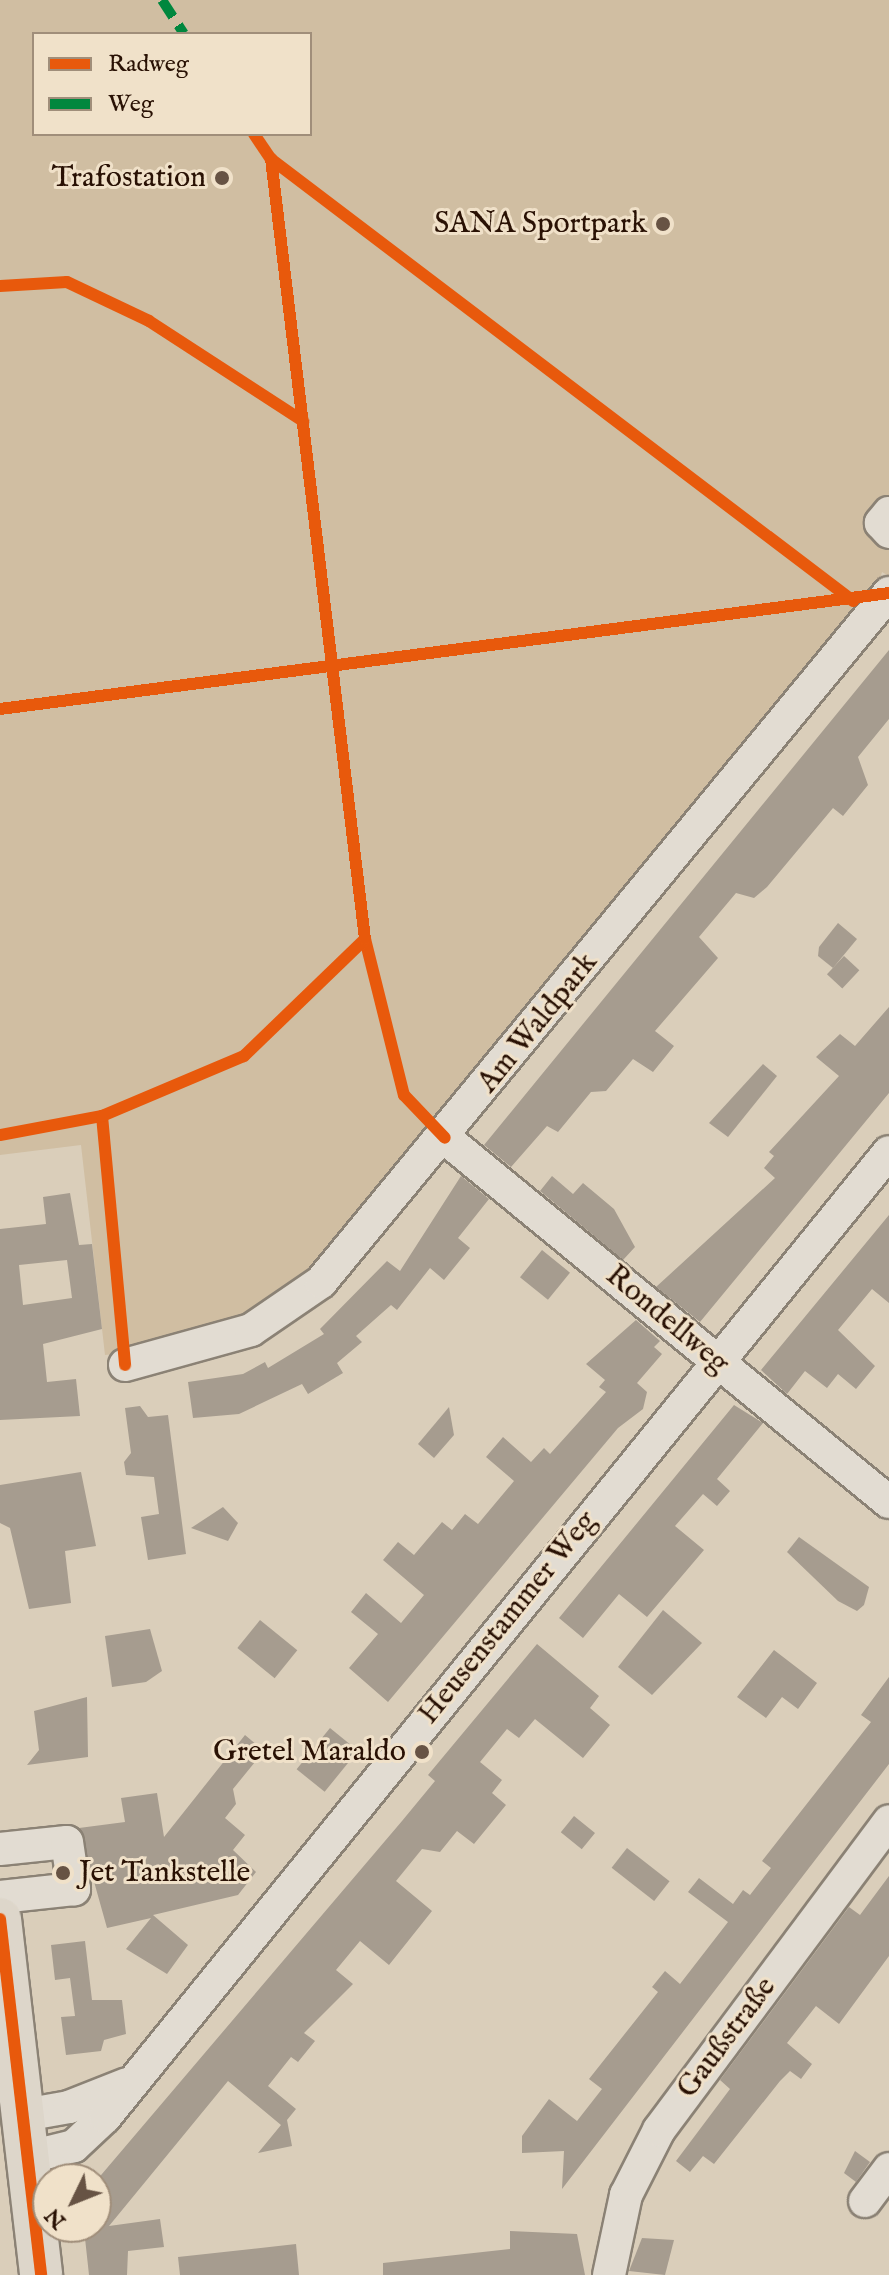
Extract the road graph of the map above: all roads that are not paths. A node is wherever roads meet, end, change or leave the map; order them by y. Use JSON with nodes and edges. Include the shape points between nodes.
{"nodes":[{"id":1,"x":889,"y":513,"type":"edge"},
{"id":2,"x":889,"y":532,"type":"edge"},
{"id":3,"x":889,"y":593,"type":"edge"},
{"id":4,"x":445,"y":1138,"type":"junction"},
{"id":5,"x":889,"y":1152,"type":"edge"},
{"id":6,"x":717,"y":1362,"type":"junction"},
{"id":7,"x":125,"y":1365,"type":"dead end"},
{"id":8,"x":889,"y":1502,"type":"edge"},
{"id":9,"x":889,"y":1821,"type":"edge"},
{"id":10,"x":0,"y":1849,"type":"edge"},
{"id":11,"x":0,"y":1897,"type":"edge"},
{"id":12,"x":0,"y":1919,"type":"edge"},
{"id":13,"x":127,"y":2084,"type":"junction"},
{"id":14,"x":24,"y":2115,"type":"junction"},
{"id":15,"x":29,"y":2157,"type":"junction"},
{"id":16,"x":889,"y":2169,"type":"edge"},
{"id":17,"x":865,"y":2201,"type":"dead end"},
{"id":18,"x":41,"y":2275,"type":"edge"},
{"id":19,"x":609,"y":2275,"type":"edge"}],
"edges":[{"from":1,"to":2,"type":"street","via":[[881,523]]},
{"from":3,"to":4,"type":"street","name":"Am Waldpark"},
{"from":4,"to":6,"type":"street","name":"Rondellweg"},
{"from":4,"to":7,"type":"street","name":"Am Waldpark","via":[[338,1264],[289,1310],[205,1349]]},
{"from":5,"to":6,"type":"street","name":"Heusenstammer Weg"},
{"from":6,"to":8,"type":"street","name":"Rondellweg"},
{"from":6,"to":13,"type":"street","name":"Heusenstammer Weg"},
{"from":9,"to":19,"type":"street","name":"Gaußstraße","via":[[659,2130],[622,2205]]},
{"from":10,"to":11,"type":"street","via":[[67,1842],[74,1889]]},
{"from":12,"to":14,"type":"main road"},
{"from":13,"to":14,"type":"street","name":"Heusenstammer Weg","via":[[69,2107]]},
{"from":13,"to":15,"type":"street","name":"Heusenstammer Weg","via":[[74,2146]]},
{"from":14,"to":15,"type":"main road"},
{"from":15,"to":18,"type":"main road"},
{"from":16,"to":17,"type":"street"}]}
